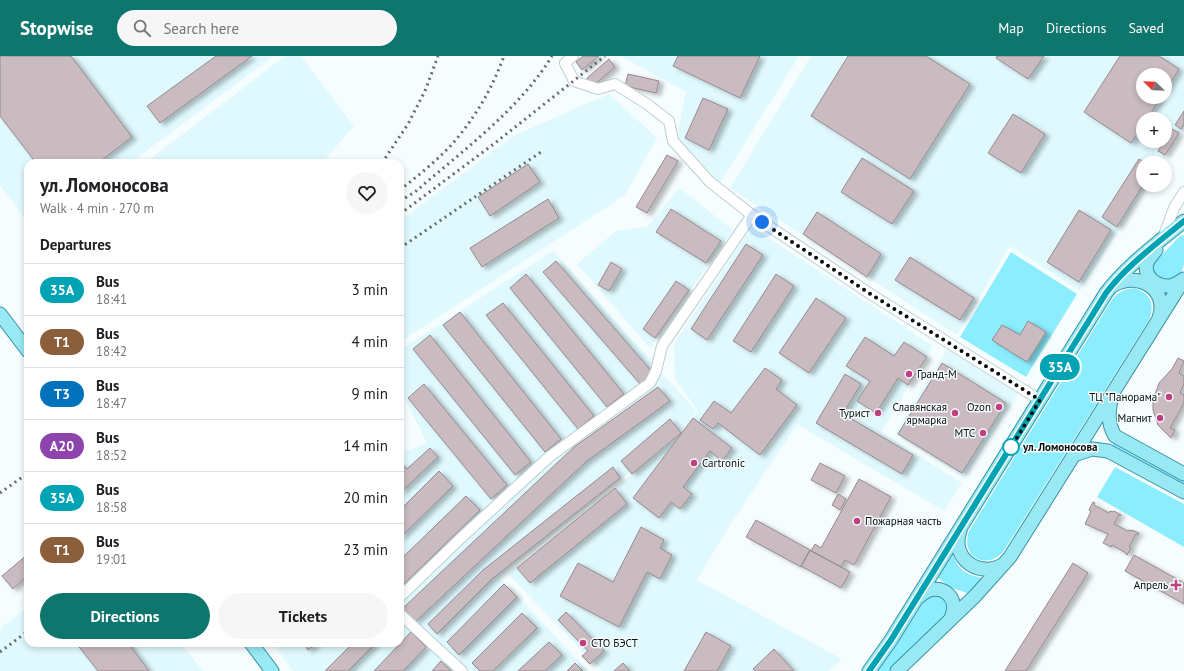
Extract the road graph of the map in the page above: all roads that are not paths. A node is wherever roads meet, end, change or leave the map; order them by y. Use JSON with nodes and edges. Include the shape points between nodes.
{"nodes":[{"id":1,"x":573,"y":56,"type":"edge"},
{"id":2,"x":1184,"y":192,"type":"edge"},
{"id":3,"x":752,"y":215,"type":"junction"},
{"id":4,"x":1184,"y":220,"type":"edge"},
{"id":5,"x":1163,"y":238,"type":"junction"},
{"id":6,"x":1184,"y":279,"type":"edge"},
{"id":7,"x":1110,"y":288,"type":"junction"},
{"id":8,"x":0,"y":314,"type":"edge"},
{"id":9,"x":1157,"y":324,"type":"junction"},
{"id":10,"x":24,"y":346,"type":"edge"},
{"id":11,"x":1111,"y":396,"type":"junction"},
{"id":12,"x":1040,"y":400,"type":"junction"},
{"id":13,"x":1115,"y":436,"type":"junction"},
{"id":14,"x":1108,"y":451,"type":"junction"},
{"id":15,"x":1074,"y":455,"type":"junction"},
{"id":16,"x":1184,"y":474,"type":"edge"},
{"id":17,"x":1184,"y":492,"type":"edge"},
{"id":18,"x":962,"y":527,"type":"junction"},
{"id":19,"x":1007,"y":561,"type":"junction"},
{"id":20,"x":404,"y":593,"type":"edge"},
{"id":21,"x":913,"y":603,"type":"junction"},
{"id":22,"x":404,"y":618,"type":"edge"},
{"id":23,"x":950,"y":620,"type":"junction"},
{"id":24,"x":254,"y":647,"type":"edge"},
{"id":25,"x":272,"y":671,"type":"edge"},
{"id":26,"x":462,"y":671,"type":"edge"},
{"id":27,"x":869,"y":671,"type":"edge"},
{"id":28,"x":897,"y":671,"type":"edge"}],
"edges":[{"from":1,"to":3,"type":"street","via":[[565,63],[574,81],[598,89],[615,84],[647,104],[669,121],[673,141],[710,182]]},
{"from":2,"to":5,"type":"street","via":[[1174,208]]},
{"from":3,"to":12,"type":"street","via":[[872,295]]},
{"from":3,"to":20,"type":"street","via":[[662,346],[656,371],[650,383],[549,457]]},
{"from":4,"to":5,"type":"main road"},
{"from":5,"to":6,"type":"main road","via":[[1148,262],[1148,276],[1155,283],[1164,286],[1173,285]]},
{"from":5,"to":7,"type":"main road"},
{"from":6,"to":9,"type":"main road"},
{"from":7,"to":9,"type":"main road","via":[[1124,280],[1136,280],[1147,284],[1160,302],[1161,313]]},
{"from":7,"to":12,"type":"main road"},
{"from":8,"to":10,"type":"main road"},
{"from":9,"to":11,"type":"main road"},
{"from":11,"to":13,"type":"main road","via":[[1109,417]]},
{"from":11,"to":15,"type":"main road"},
{"from":12,"to":18,"type":"main road"},
{"from":13,"to":14,"type":"main road","via":[[1106,442]]},
{"from":13,"to":16,"type":"main road"},
{"from":14,"to":15,"type":"main road","via":[[1092,449]]},
{"from":14,"to":17,"type":"main road"},
{"from":15,"to":19,"type":"main road"},
{"from":18,"to":19,"type":"main road","via":[[958,536],[958,548],[971,566],[982,570],[993,569]]},
{"from":18,"to":21,"type":"main road"},
{"from":19,"to":23,"type":"main road"},
{"from":21,"to":23,"type":"main road","via":[[927,591],[941,590],[952,599],[954,614]]},
{"from":21,"to":27,"type":"main road"},
{"from":22,"to":26,"type":"street"},
{"from":23,"to":28,"type":"main road"},
{"from":24,"to":25,"type":"main road"}]}
